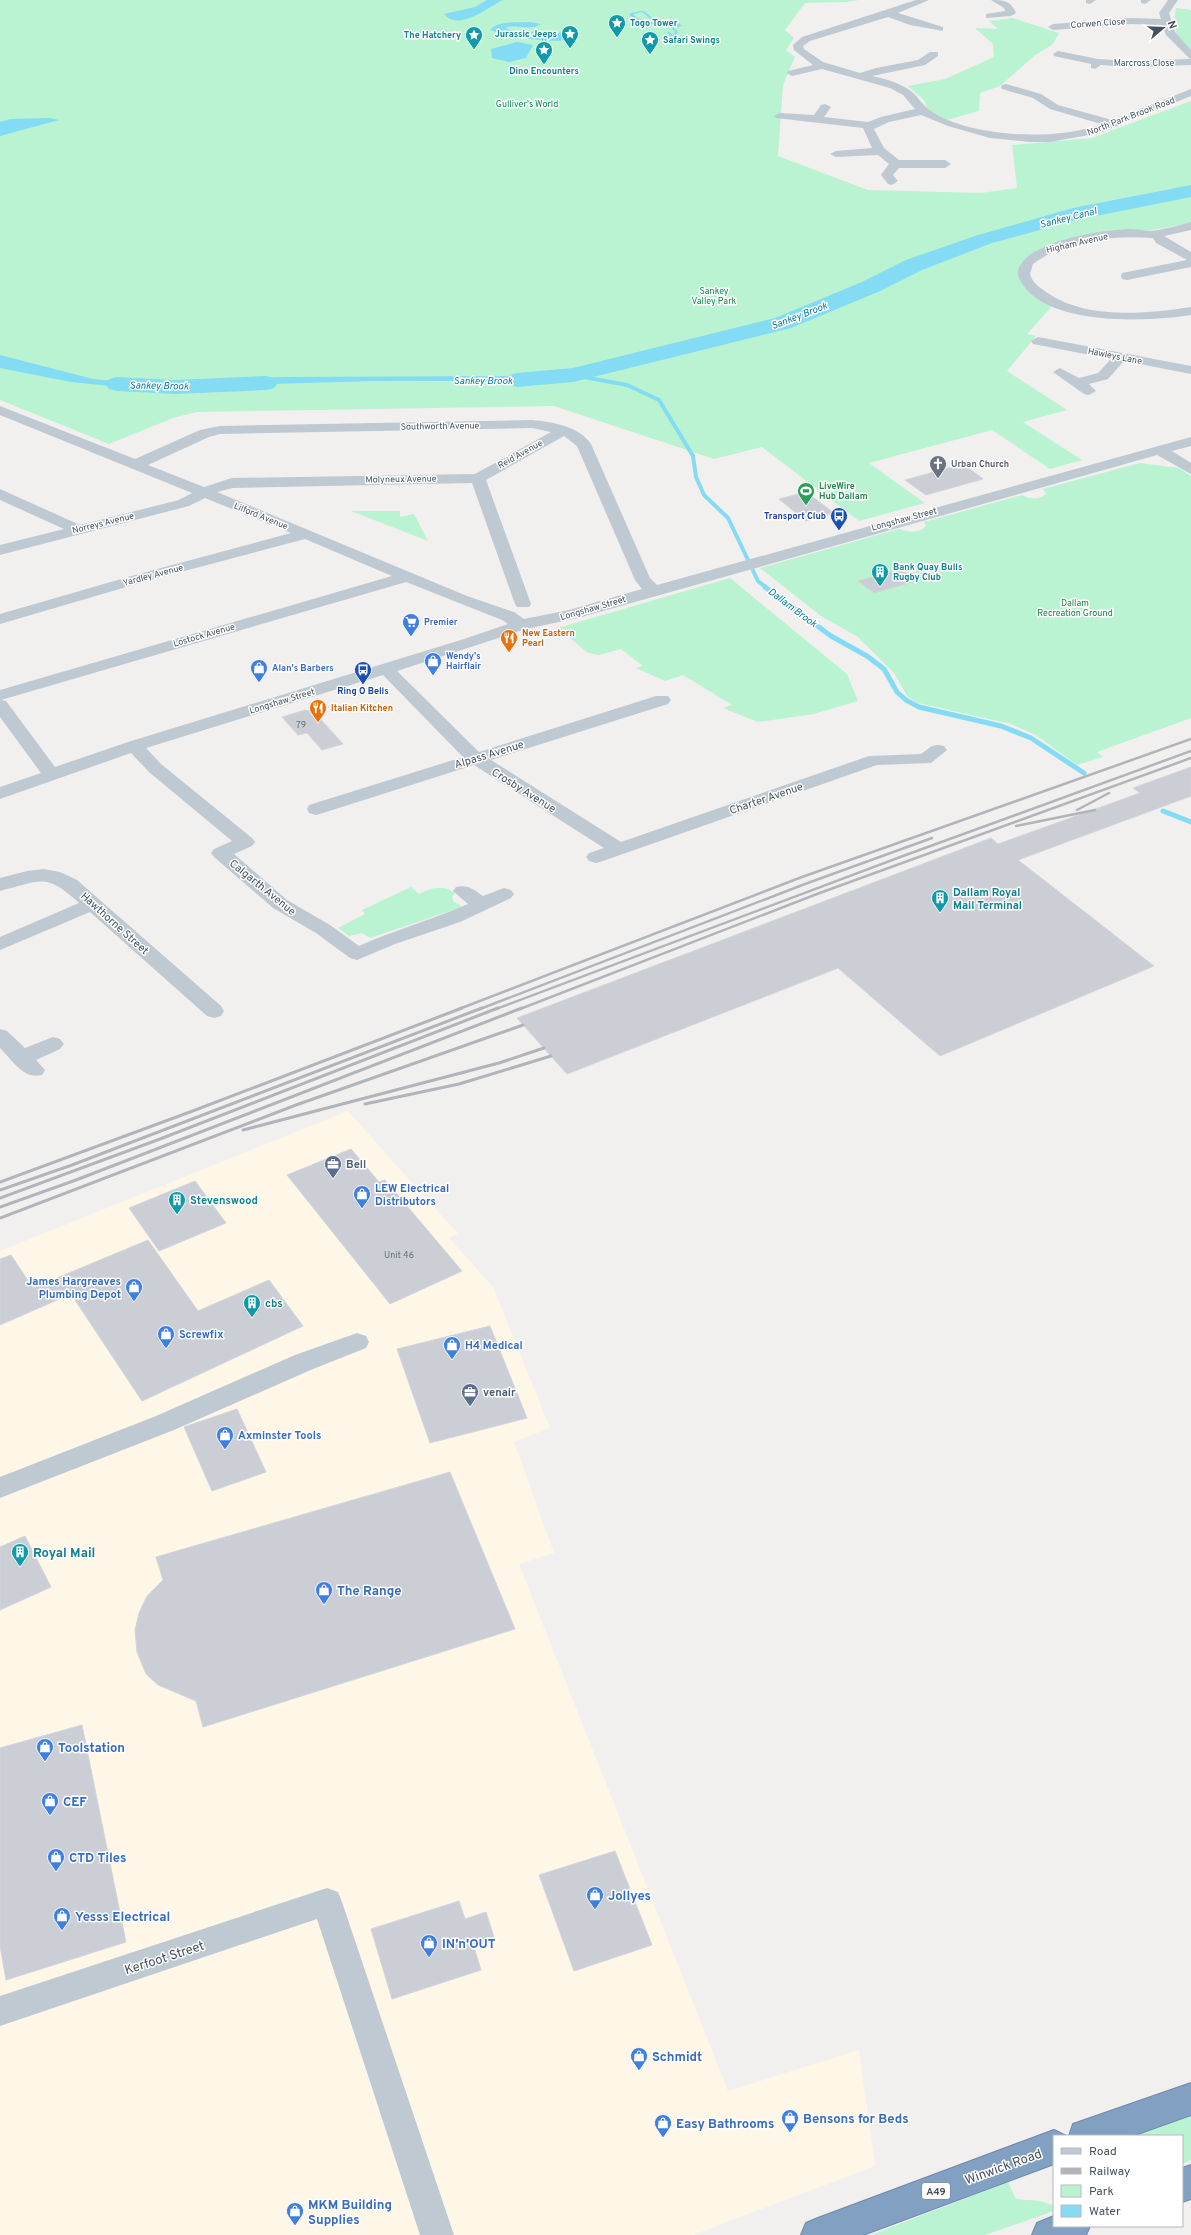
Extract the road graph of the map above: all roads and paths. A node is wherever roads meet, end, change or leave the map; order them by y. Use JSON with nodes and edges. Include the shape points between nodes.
{"nodes":[{"id":1,"x":996,"y":0,"type":"edge"},
{"id":2,"x":922,"y":1,"type":"edge"},
{"id":3,"x":1175,"y":2,"type":"edge"},
{"id":4,"x":1019,"y":4,"type":"dead end"},
{"id":5,"x":1008,"y":6,"type":"junction"},
{"id":6,"x":887,"y":13,"type":"junction"},
{"id":7,"x":846,"y":16,"type":"dead end"},
{"id":8,"x":989,"y":17,"type":"dead end"},
{"id":9,"x":861,"y":20,"type":"junction"},
{"id":10,"x":1144,"y":21,"type":"junction"},
{"id":11,"x":1165,"y":22,"type":"junction"},
{"id":12,"x":1053,"y":27,"type":"dead end"},
{"id":13,"x":941,"y":29,"type":"dead end"},
{"id":14,"x":1150,"y":32,"type":"dead end"},
{"id":15,"x":920,"y":52,"type":"dead end"},
{"id":16,"x":1053,"y":54,"type":"dead end"},
{"id":17,"x":1191,"y":56,"type":"edge"},
{"id":18,"x":1191,"y":62,"type":"edge"},
{"id":19,"x":824,"y":65,"type":"junction"},
{"id":20,"x":792,"y":73,"type":"dead end"},
{"id":21,"x":861,"y":76,"type":"junction"},
{"id":22,"x":1006,"y":87,"type":"dead end"},
{"id":23,"x":1191,"y":92,"type":"edge"},
{"id":24,"x":825,"y":107,"type":"dead end"},
{"id":25,"x":922,"y":111,"type":"junction"},
{"id":26,"x":780,"y":118,"type":"dead end"},
{"id":27,"x":817,"y":119,"type":"junction"},
{"id":28,"x":1112,"y":124,"type":"junction"},
{"id":29,"x":870,"y":126,"type":"junction"},
{"id":30,"x":880,"y":151,"type":"junction"},
{"id":31,"x":836,"y":154,"type":"dead end"},
{"id":32,"x":896,"y":164,"type":"junction"},
{"id":33,"x":945,"y":164,"type":"dead end"},
{"id":34,"x":892,"y":181,"type":"dead end"},
{"id":35,"x":1191,"y":226,"type":"edge"},
{"id":36,"x":1157,"y":234,"type":"junction"},
{"id":37,"x":1191,"y":258,"type":"edge"},
{"id":38,"x":1191,"y":262,"type":"edge"},
{"id":39,"x":1127,"y":276,"type":"dead end"},
{"id":40,"x":1191,"y":311,"type":"edge"},
{"id":41,"x":1038,"y":341,"type":"dead end"},
{"id":42,"x":1120,"y":357,"type":"junction"},
{"id":43,"x":1191,"y":370,"type":"edge"},
{"id":44,"x":1060,"y":372,"type":"dead end"},
{"id":45,"x":1078,"y":384,"type":"junction"},
{"id":46,"x":1092,"y":393,"type":"dead end"},
{"id":47,"x":0,"y":410,"type":"edge"},
{"id":48,"x":563,"y":431,"type":"junction"},
{"id":49,"x":1191,"y":441,"type":"edge"},
{"id":50,"x":1158,"y":450,"type":"junction"},
{"id":51,"x":136,"y":465,"type":"junction"},
{"id":52,"x":1191,"y":469,"type":"edge"},
{"id":53,"x":478,"y":478,"type":"junction"},
{"id":54,"x":204,"y":493,"type":"junction"},
{"id":55,"x":0,"y":494,"type":"edge"},
{"id":56,"x":77,"y":529,"type":"junction"},
{"id":57,"x":307,"y":534,"type":"junction"},
{"id":58,"x":0,"y":550,"type":"edge"},
{"id":59,"x":408,"y":576,"type":"junction"},
{"id":60,"x":653,"y":590,"type":"junction"},
{"id":61,"x":500,"y":595,"type":"dead end"},
{"id":62,"x":0,"y":619,"type":"edge"},
{"id":63,"x":522,"y":625,"type":"junction"},
{"id":64,"x":386,"y":669,"type":"junction"},
{"id":65,"x":0,"y":695,"type":"edge"},
{"id":66,"x":662,"y":700,"type":"dead end"},
{"id":67,"x":0,"y":705,"type":"edge"},
{"id":68,"x":134,"y":746,"type":"junction"},
{"id":69,"x":938,"y":750,"type":"dead end"},
{"id":70,"x":475,"y":758,"type":"junction"},
{"id":71,"x":51,"y":774,"type":"junction"},
{"id":72,"x":0,"y":793,"type":"edge"},
{"id":73,"x":316,"y":809,"type":"dead end"},
{"id":74,"x":620,"y":849,"type":"junction"},
{"id":75,"x":596,"y":857,"type":"dead end"},
{"id":76,"x":0,"y":885,"type":"edge"},
{"id":77,"x":464,"y":891,"type":"dead end"},
{"id":78,"x":504,"y":894,"type":"dead end"},
{"id":79,"x":93,"y":904,"type":"junction"},
{"id":80,"x":482,"y":904,"type":"junction"},
{"id":81,"x":0,"y":944,"type":"edge"},
{"id":82,"x":214,"y":1011,"type":"dead end"},
{"id":83,"x":0,"y":1036,"type":"edge"},
{"id":84,"x":53,"y":1044,"type":"dead end"},
{"id":85,"x":357,"y":1342,"type":"dead end"},
{"id":86,"x":0,"y":1488,"type":"edge"},
{"id":87,"x":0,"y":2011,"type":"edge"},
{"id":88,"x":1191,"y":2099,"type":"edge"},
{"id":89,"x":1089,"y":2135,"type":"edge"},
{"id":90,"x":1053,"y":2147,"type":"edge"},
{"id":91,"x":1070,"y":2227,"type":"edge"},
{"id":92,"x":437,"y":2235,"type":"edge"},
{"id":93,"x":818,"y":2235,"type":"edge"},
{"id":94,"x":1049,"y":2235,"type":"edge"}],
"edges":[{"from":1,"to":5,"type":"street"},
{"from":2,"to":6,"type":"street"},
{"from":3,"to":11,"type":"street","via":[[1164,13]]},
{"from":4,"to":5,"type":"street"},
{"from":5,"to":8,"type":"street","via":[[1011,13]]},
{"from":6,"to":9,"type":"street"},
{"from":6,"to":13,"type":"street"},
{"from":7,"to":9,"type":"street"},
{"from":9,"to":19,"type":"street","via":[[810,37],[800,43],[798,48],[801,52]]},
{"from":10,"to":11,"type":"street","name":"Corwen Close"},
{"from":10,"to":12,"type":"street","name":"Corwen Close"},
{"from":10,"to":14,"type":"street"},
{"from":11,"to":17,"type":"street","via":[[1170,33]]},
{"from":15,"to":21,"type":"street","via":[[938,54],[921,63]]},
{"from":16,"to":18,"type":"street","name":"Marcross Close","via":[[1096,64]]},
{"from":19,"to":20,"type":"street"},
{"from":19,"to":21,"type":"street"},
{"from":21,"to":25,"type":"street","via":[[905,91]]},
{"from":22,"to":28,"type":"street","via":[[1024,89],[1054,107]]},
{"from":23,"to":28,"type":"street","name":"North Park Brook Road"},
{"from":24,"to":27,"type":"street"},
{"from":25,"to":28,"type":"street","name":"North Park Brook Road","via":[[973,131],[1023,138],[1078,135]]},
{"from":25,"to":29,"type":"street"},
{"from":26,"to":27,"type":"street"},
{"from":27,"to":29,"type":"street"},
{"from":29,"to":30,"type":"street","via":[[869,133]]},
{"from":30,"to":31,"type":"street"},
{"from":30,"to":32,"type":"street"},
{"from":32,"to":33,"type":"street"},
{"from":32,"to":34,"type":"street","via":[[887,175]]},
{"from":35,"to":36,"type":"street"},
{"from":36,"to":37,"type":"street","via":[[1160,240]]},
{"from":36,"to":40,"type":"street","name":"Higham Avenue","via":[[1122,233],[1045,250],[1027,261],[1025,278],[1049,299],[1083,311],[1142,317]]},
{"from":38,"to":39,"type":"street"},
{"from":41,"to":42,"type":"street","name":"Hawleys Lane"},
{"from":42,"to":43,"type":"street","name":"Hawleys Lane"},
{"from":42,"to":45,"type":"street","via":[[1103,376]]},
{"from":44,"to":45,"type":"street"},
{"from":45,"to":46,"type":"street"},
{"from":47,"to":51,"type":"street","name":"Lilford Avenue"},
{"from":48,"to":51,"type":"street","name":"Southworth Avenue","via":[[532,424],[220,430],[205,433]]},
{"from":48,"to":53,"type":"street","name":"Reid Avenue"},
{"from":48,"to":60,"type":"street","name":"Southworth Avenue","via":[[584,444],[643,580]]},
{"from":49,"to":50,"type":"street","name":"Longshaw Street"},
{"from":50,"to":52,"type":"street"},
{"from":50,"to":60,"type":"street","name":"Longshaw Street"},
{"from":51,"to":54,"type":"street","name":"Lilford Avenue"},
{"from":53,"to":54,"type":"street","name":"Molyneux Avenue","via":[[242,482],[223,485]]},
{"from":53,"to":61,"type":"street","via":[[521,599]]},
{"from":54,"to":56,"type":"street","name":"Norreys Avenue","via":[[184,503]]},
{"from":54,"to":57,"type":"street","name":"Lilford Avenue"},
{"from":55,"to":56,"type":"street"},
{"from":56,"to":58,"type":"street","name":"Norreys Avenue"},
{"from":57,"to":59,"type":"street","name":"Lilford Avenue"},
{"from":57,"to":62,"type":"street","name":"Yardley Avenue"},
{"from":59,"to":63,"type":"street","name":"Lilford Avenue","via":[[508,616]]},
{"from":59,"to":65,"type":"street","name":"Lostock Avenue"},
{"from":60,"to":63,"type":"street","name":"Longshaw Street","via":[[572,614]]},
{"from":63,"to":64,"type":"street","name":"Longshaw Street"},
{"from":64,"to":68,"type":"street","name":"Longshaw Street"},
{"from":64,"to":70,"type":"street","name":"Crosby Avenue"},
{"from":66,"to":70,"type":"street","name":"Alpass Avenue"},
{"from":67,"to":71,"type":"street"},
{"from":68,"to":71,"type":"street","name":"Longshaw Street"},
{"from":68,"to":80,"type":"street","name":"Calgarth Avenue","via":[[155,768],[245,842],[221,853],[280,904],[323,929],[357,954],[388,940],[453,918]]},
{"from":69,"to":74,"type":"street","name":"Charter Avenue","via":[[925,758],[875,760]]},
{"from":70,"to":73,"type":"street","name":"Alpass Avenue"},
{"from":70,"to":74,"type":"street","name":"Crosby Avenue"},
{"from":71,"to":72,"type":"street","name":"Longshaw Street"},
{"from":74,"to":75,"type":"street","name":"Charter Avenue"},
{"from":76,"to":79,"type":"street","name":"Hawthorne Street","via":[[28,876],[52,875],[70,884]]},
{"from":77,"to":80,"type":"street"},
{"from":78,"to":80,"type":"street","name":"Calgarth Avenue"},
{"from":79,"to":81,"type":"street"},
{"from":79,"to":82,"type":"street","name":"Hawthorne Street"},
{"from":83,"to":84,"type":"street","via":[[28,1064]]},
{"from":85,"to":86,"type":"street","via":[[304,1362],[165,1423]]},
{"from":87,"to":92,"type":"street","name":"Kerfoot Street","via":[[327,1902]]},
{"from":88,"to":89,"type":"highway"},
{"from":90,"to":93,"type":"highway","name":"Winwick Road","number":"A49"},
{"from":91,"to":94,"type":"highway"}]}
